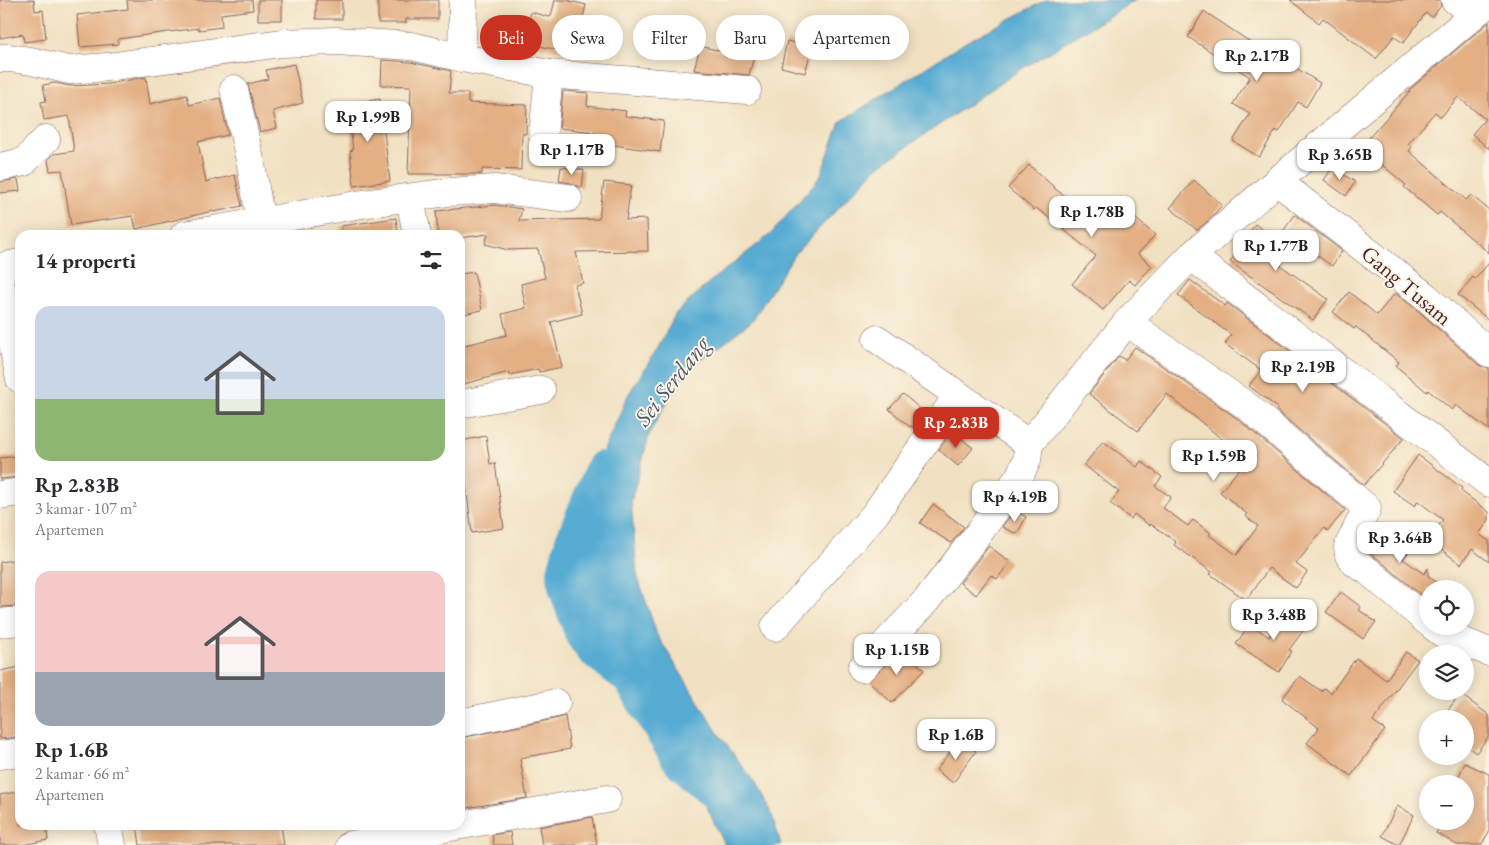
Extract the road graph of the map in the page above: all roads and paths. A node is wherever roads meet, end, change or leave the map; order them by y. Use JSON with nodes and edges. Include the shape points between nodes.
{"nodes":[{"id":1,"x":463,"y":0,"type":"edge"},
{"id":2,"x":1472,"y":5,"type":"edge"},
{"id":3,"x":0,"y":58,"type":"edge"},
{"id":4,"x":462,"y":58,"type":"junction"},
{"id":5,"x":549,"y":74,"type":"junction"},
{"id":6,"x":234,"y":89,"type":"dead end"},
{"id":7,"x":747,"y":90,"type":"dead end"},
{"id":8,"x":543,"y":136,"type":"dead end"},
{"id":9,"x":46,"y":139,"type":"dead end"},
{"id":10,"x":0,"y":167,"type":"edge"},
{"id":11,"x":1277,"y":181,"type":"junction"},
{"id":12,"x":410,"y":198,"type":"junction"},
{"id":13,"x":568,"y":198,"type":"dead end"},
{"id":14,"x":260,"y":222,"type":"junction"},
{"id":15,"x":213,"y":230,"type":"edge"},
{"id":16,"x":416,"y":230,"type":"edge"},
{"id":17,"x":1191,"y":256,"type":"junction"},
{"id":18,"x":15,"y":264,"type":"edge"},
{"id":19,"x":0,"y":267,"type":"edge"},
{"id":20,"x":0,"y":282,"type":"edge"},
{"id":21,"x":1127,"y":322,"type":"junction"},
{"id":22,"x":877,"y":339,"type":"dead end"},
{"id":23,"x":1489,"y":353,"type":"edge"},
{"id":24,"x":15,"y":355,"type":"edge"},
{"id":25,"x":15,"y":384,"type":"edge"},
{"id":26,"x":0,"y":386,"type":"edge"},
{"id":27,"x":541,"y":390,"type":"dead end"},
{"id":28,"x":958,"y":395,"type":"junction"},
{"id":29,"x":465,"y":403,"type":"edge"},
{"id":30,"x":1030,"y":444,"type":"junction"},
{"id":31,"x":1489,"y":483,"type":"edge"},
{"id":32,"x":15,"y":493,"type":"edge"},
{"id":33,"x":0,"y":495,"type":"edge"},
{"id":34,"x":1419,"y":614,"type":"edge"},
{"id":35,"x":15,"y":621,"type":"edge"},
{"id":36,"x":0,"y":623,"type":"edge"},
{"id":37,"x":775,"y":627,"type":"dead end"},
{"id":38,"x":1445,"y":635,"type":"edge"},
{"id":39,"x":1489,"y":652,"type":"edge"},
{"id":40,"x":862,"y":668,"type":"dead end"},
{"id":41,"x":556,"y":702,"type":"dead end"},
{"id":42,"x":465,"y":722,"type":"edge"},
{"id":43,"x":15,"y":753,"type":"edge"},
{"id":44,"x":0,"y":755,"type":"edge"},
{"id":45,"x":608,"y":799,"type":"dead end"},
{"id":46,"x":465,"y":824,"type":"edge"},
{"id":47,"x":109,"y":830,"type":"edge"},
{"id":48,"x":434,"y":830,"type":"edge"},
{"id":49,"x":112,"y":845,"type":"edge"},
{"id":50,"x":350,"y":845,"type":"edge"}],
"edges":[{"from":1,"to":4,"type":"street"},
{"from":2,"to":11,"type":"street"},
{"from":3,"to":4,"type":"street","via":[[69,70],[282,43],[336,41],[412,46]]},
{"from":4,"to":5,"type":"street"},
{"from":5,"to":7,"type":"street"},
{"from":5,"to":8,"type":"street"},
{"from":6,"to":14,"type":"street"},
{"from":9,"to":10,"type":"street","via":[[24,162]]},
{"from":11,"to":17,"type":"street"},
{"from":11,"to":23,"type":"street","name":"Gang Tusam","via":[[1425,296]]},
{"from":12,"to":13,"type":"street","via":[[495,188]]},
{"from":12,"to":14,"type":"street"},
{"from":12,"to":16,"type":"street"},
{"from":14,"to":15,"type":"street"},
{"from":17,"to":21,"type":"street"},
{"from":17,"to":31,"type":"street"},
{"from":18,"to":19,"type":"street"},
{"from":20,"to":24,"type":"street"},
{"from":21,"to":30,"type":"street"},
{"from":21,"to":34,"type":"street","via":[[1248,407],[1366,508],[1348,547],[1349,555]]},
{"from":22,"to":28,"type":"street"},
{"from":25,"to":26,"type":"street"},
{"from":27,"to":29,"type":"street"},
{"from":28,"to":30,"type":"street"},
{"from":28,"to":37,"type":"street","via":[[875,514]]},
{"from":30,"to":40,"type":"street","via":[[1018,478],[978,534],[926,601]]},
{"from":32,"to":33,"type":"street"},
{"from":35,"to":36,"type":"street"},
{"from":38,"to":39,"type":"street"},
{"from":41,"to":42,"type":"street"},
{"from":43,"to":44,"type":"street"},
{"from":45,"to":46,"type":"street"},
{"from":47,"to":49,"type":"street"},
{"from":48,"to":50,"type":"street"}]}
